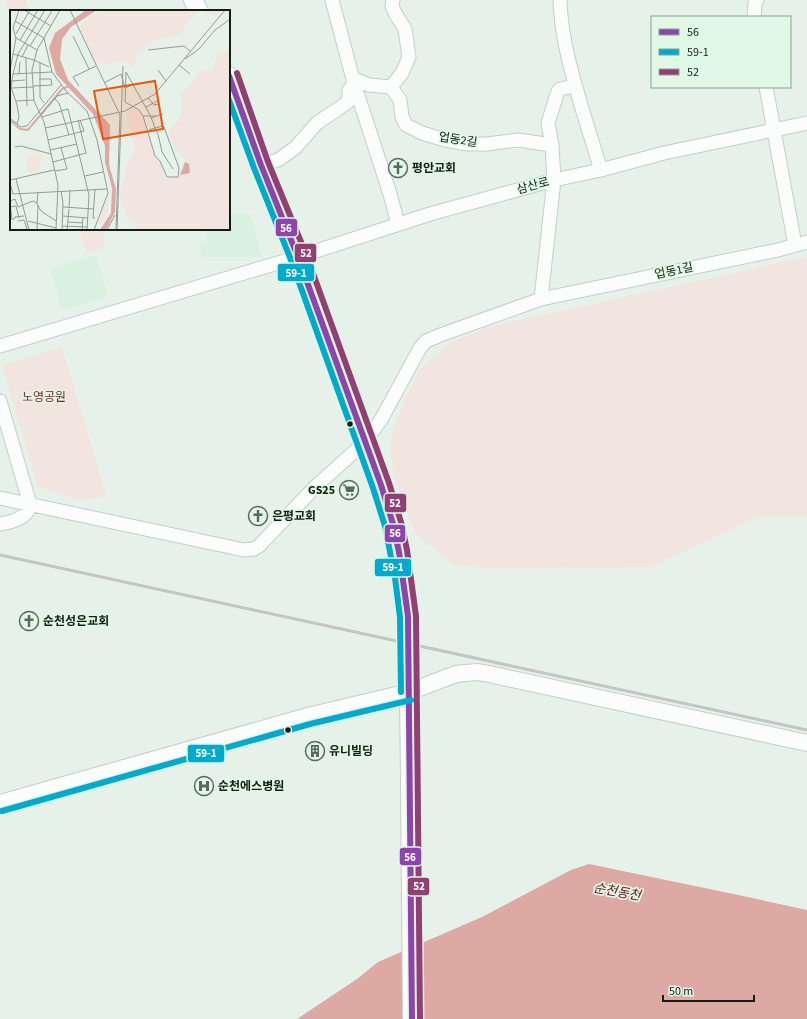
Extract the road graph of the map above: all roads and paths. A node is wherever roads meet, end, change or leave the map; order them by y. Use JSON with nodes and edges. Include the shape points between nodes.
{"nodes":[{"id":1,"x":193,"y":0,"type":"edge"},
{"id":2,"x":332,"y":0,"type":"edge"},
{"id":3,"x":393,"y":0,"type":"edge"},
{"id":4,"x":560,"y":0,"type":"edge"},
{"id":5,"x":757,"y":0,"type":"edge"},
{"id":6,"x":198,"y":10,"type":"edge"},
{"id":7,"x":754,"y":16,"type":"edge"},
{"id":8,"x":230,"y":79,"type":"edge"},
{"id":9,"x":354,"y":83,"type":"junction"},
{"id":10,"x":575,"y":86,"type":"junction"},
{"id":11,"x":391,"y":87,"type":"junction"},
{"id":12,"x":766,"y":88,"type":"edge"},
{"id":13,"x":807,"y":122,"type":"edge"},
{"id":14,"x":773,"y":130,"type":"junction"},
{"id":15,"x":552,"y":145,"type":"junction"},
{"id":16,"x":261,"y":164,"type":"junction"},
{"id":17,"x":601,"y":170,"type":"junction"},
{"id":18,"x":554,"y":180,"type":"junction"},
{"id":19,"x":398,"y":224,"type":"junction"},
{"id":20,"x":801,"y":244,"type":"edge"},
{"id":21,"x":298,"y":257,"type":"junction"},
{"id":22,"x":541,"y":299,"type":"junction"},
{"id":23,"x":0,"y":346,"type":"edge"},
{"id":24,"x":0,"y":401,"type":"edge"},
{"id":25,"x":364,"y":442,"type":"junction"},
{"id":26,"x":0,"y":498,"type":"edge"},
{"id":27,"x":30,"y":504,"type":"junction"},
{"id":28,"x":0,"y":524,"type":"edge"},
{"id":29,"x":409,"y":692,"type":"junction"},
{"id":30,"x":807,"y":743,"type":"edge"},
{"id":31,"x":0,"y":803,"type":"edge"},
{"id":32,"x":412,"y":1019,"type":"edge"}],
"edges":[{"from":1,"to":6,"type":"main road"},
{"from":2,"to":9,"type":"street"},
{"from":3,"to":11,"type":"street","via":[[392,6],[405,29],[409,57],[402,73]]},
{"from":4,"to":10,"type":"street","via":[[566,52]]},
{"from":5,"to":7,"type":"street"},
{"from":8,"to":16,"type":"main road"},
{"from":9,"to":11,"type":"street","via":[[357,80],[369,85]]},
{"from":9,"to":16,"type":"street","via":[[349,90],[349,101],[317,123],[295,148],[278,160]]},
{"from":9,"to":19,"type":"street"},
{"from":10,"to":15,"type":"street","via":[[558,91],[548,123]]},
{"from":10,"to":17,"type":"street"},
{"from":11,"to":15,"type":"street","name":"업동2길","via":[[400,100],[402,117],[406,125],[422,133],[468,144],[518,140]]},
{"from":12,"to":14,"type":"street"},
{"from":13,"to":14,"type":"street","name":"삼산로"},
{"from":14,"to":17,"type":"street","name":"삼산로","via":[[664,153]]},
{"from":14,"to":20,"type":"street"},
{"from":15,"to":18,"type":"street"},
{"from":16,"to":21,"type":"main road"},
{"from":17,"to":18,"type":"street","name":"삼산로"},
{"from":18,"to":19,"type":"street","name":"삼산로"},
{"from":18,"to":22,"type":"street"},
{"from":19,"to":21,"type":"street","name":"삼산로"},
{"from":20,"to":22,"type":"street","name":"업동1길"},
{"from":21,"to":23,"type":"street","name":"삼산로"},
{"from":21,"to":25,"type":"main road"},
{"from":22,"to":25,"type":"street","name":"업동1길","via":[[426,341],[382,418]]},
{"from":24,"to":27,"type":"street"},
{"from":25,"to":27,"type":"street","name":"업동1길","via":[[314,487],[254,549],[244,550]]},
{"from":25,"to":29,"type":"main road","via":[[381,485],[399,552],[408,616]]},
{"from":26,"to":27,"type":"street"},
{"from":27,"to":28,"type":"street","via":[[26,514],[16,520]]},
{"from":29,"to":30,"type":"street","via":[[456,674],[478,672]]},
{"from":29,"to":31,"type":"street","via":[[308,716]]},
{"from":29,"to":32,"type":"main road"}]}
